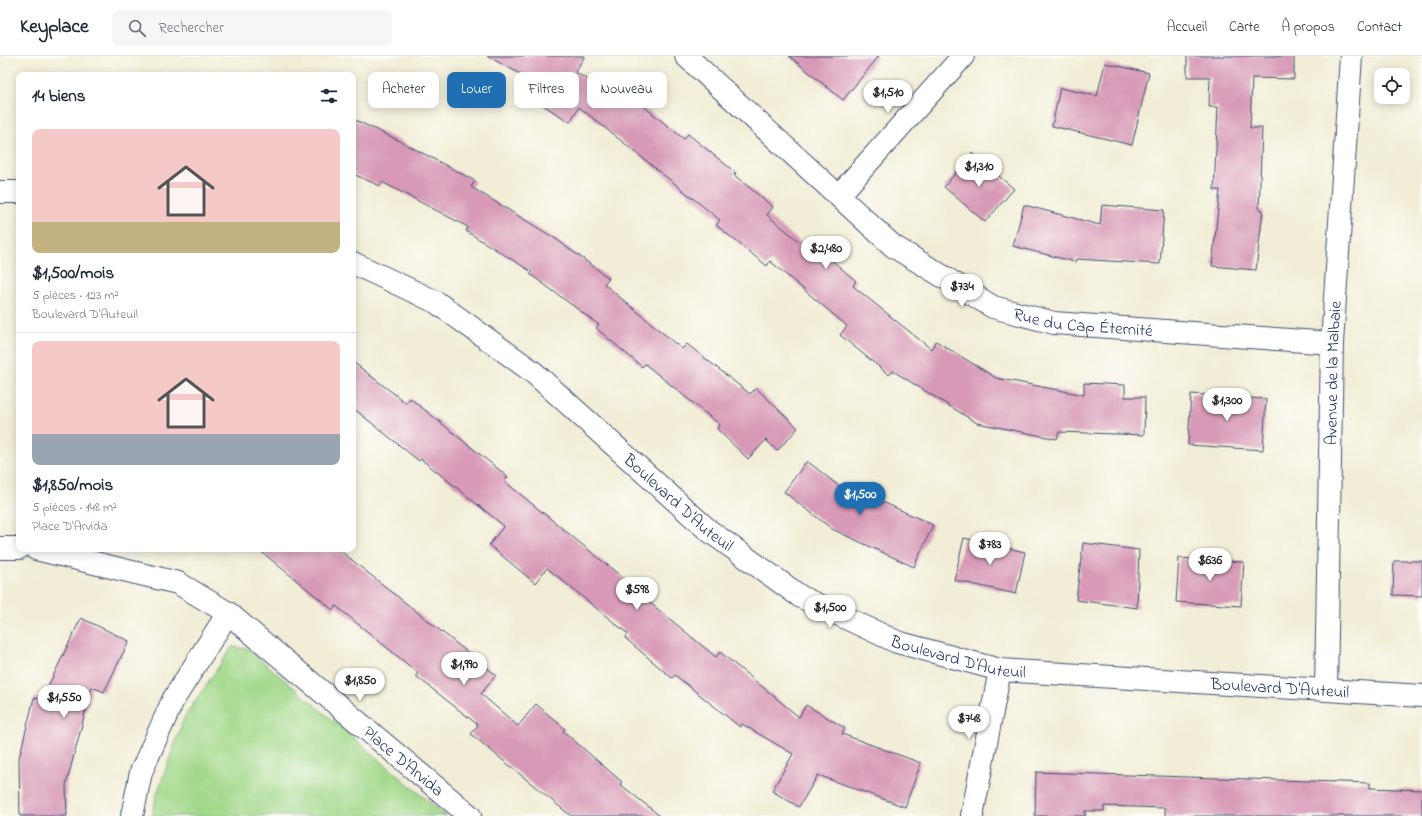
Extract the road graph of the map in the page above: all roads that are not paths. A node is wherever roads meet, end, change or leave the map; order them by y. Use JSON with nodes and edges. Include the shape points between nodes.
{"nodes":[{"id":1,"x":686,"y":56,"type":"edge"},
{"id":2,"x":963,"y":56,"type":"edge"},
{"id":3,"x":1351,"y":56,"type":"edge"},
{"id":4,"x":0,"y":192,"type":"edge"},
{"id":5,"x":16,"y":192,"type":"edge"},
{"id":6,"x":839,"y":195,"type":"junction"},
{"id":7,"x":356,"y":264,"type":"edge"},
{"id":8,"x":1332,"y":342,"type":"junction"},
{"id":9,"x":0,"y":548,"type":"edge"},
{"id":10,"x":16,"y":548,"type":"edge"},
{"id":11,"x":49,"y":552,"type":"edge"},
{"id":12,"x":228,"y":613,"type":"junction"},
{"id":13,"x":1000,"y":670,"type":"junction"},
{"id":14,"x":1326,"y":690,"type":"junction"},
{"id":15,"x":1422,"y":696,"type":"edge"},
{"id":16,"x":132,"y":816,"type":"edge"},
{"id":17,"x":470,"y":816,"type":"edge"},
{"id":18,"x":972,"y":816,"type":"edge"}],
"edges":[{"from":1,"to":6,"type":"street","name":"Rue du Cap Éternité"},
{"from":2,"to":6,"type":"street"},
{"from":3,"to":8,"type":"street","name":"Avenue de la Malbaie"},
{"from":4,"to":5,"type":"street"},
{"from":6,"to":8,"type":"street","name":"Rue du Cap Éternité","via":[[893,246],[993,307],[1054,323]]},
{"from":7,"to":13,"type":"street","name":"Boulevard D'Auteuil","via":[[436,302],[533,372],[708,530],[802,597],[897,642]]},
{"from":8,"to":14,"type":"street","name":"Avenue de la Malbaie"},
{"from":9,"to":10,"type":"street"},
{"from":11,"to":12,"type":"street","name":"Place D'Arvida","via":[[178,583]]},
{"from":12,"to":16,"type":"street","via":[[173,700],[142,772]]},
{"from":12,"to":17,"type":"street","name":"Place D'Arvida"},
{"from":13,"to":14,"type":"street","name":"Boulevard D'Auteuil"},
{"from":13,"to":18,"type":"street"},
{"from":14,"to":15,"type":"street","name":"Boulevard D'Auteuil"}]}
